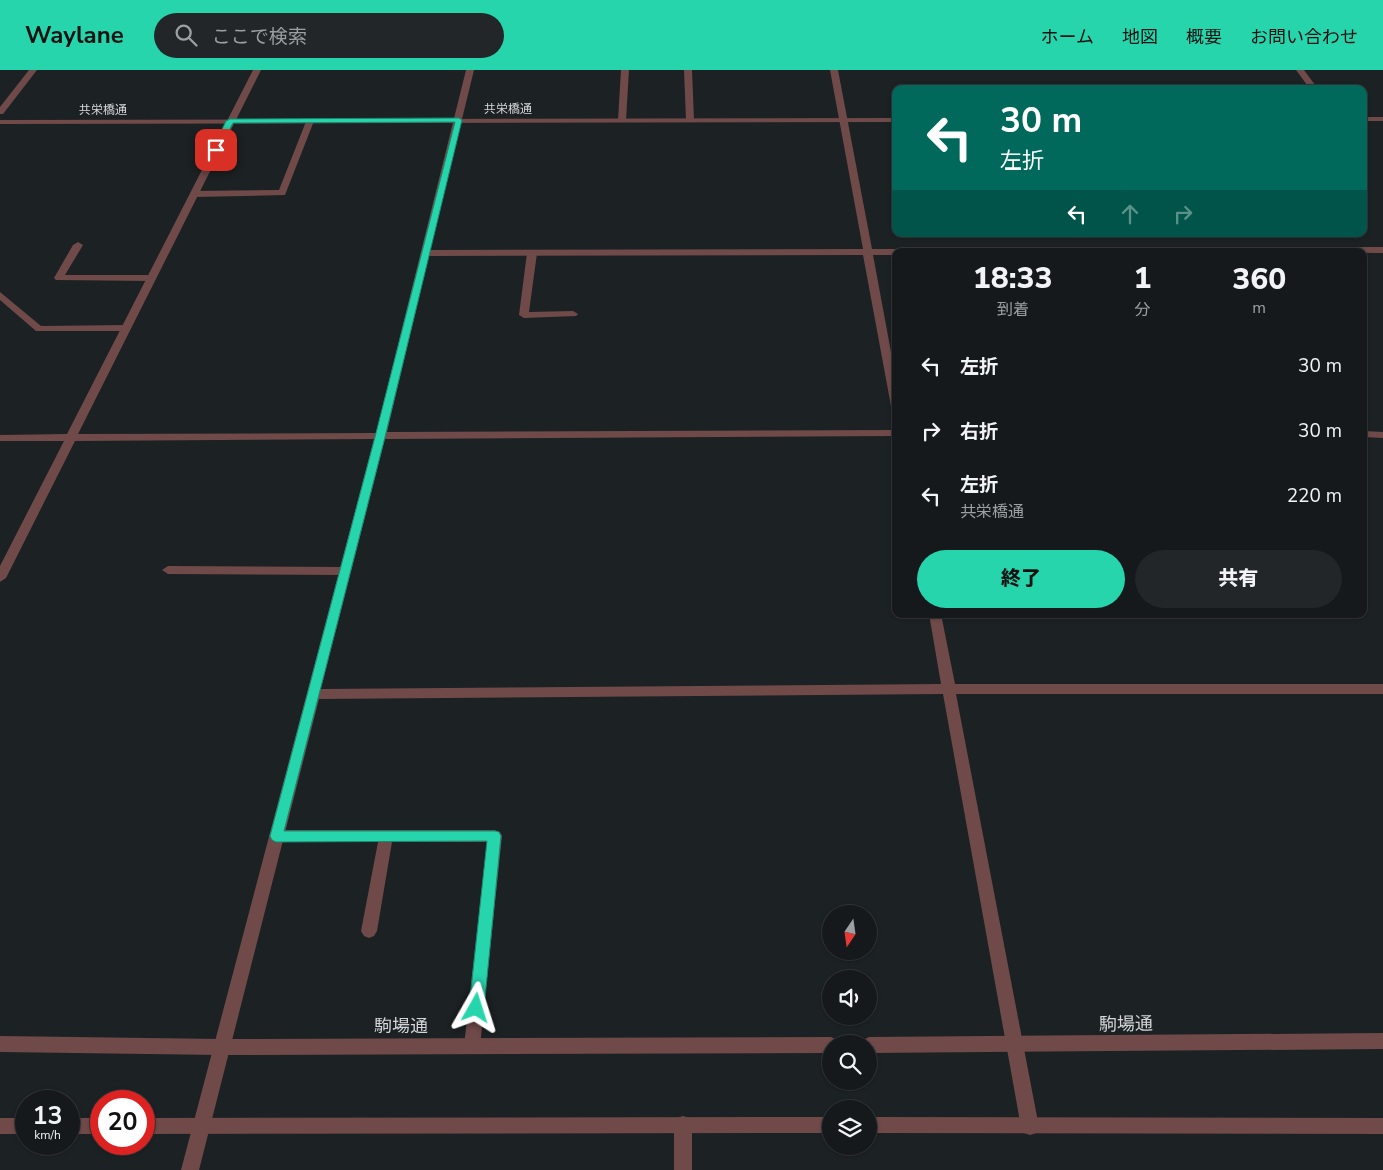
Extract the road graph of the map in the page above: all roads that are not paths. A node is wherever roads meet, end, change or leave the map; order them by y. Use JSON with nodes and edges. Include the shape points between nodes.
{"nodes":[{"id":1,"x":33,"y":70,"type":"edge"},
{"id":2,"x":257,"y":70,"type":"edge"},
{"id":3,"x":470,"y":70,"type":"edge"},
{"id":4,"x":625,"y":70,"type":"edge"},
{"id":5,"x":688,"y":70,"type":"edge"},
{"id":6,"x":834,"y":70,"type":"edge"},
{"id":7,"x":1300,"y":70,"type":"edge"},
{"id":8,"x":1311,"y":85,"type":"edge"},
{"id":9,"x":0,"y":112,"type":"edge"},
{"id":10,"x":1367,"y":119,"type":"edge"},
{"id":11,"x":1383,"y":119,"type":"edge"},
{"id":12,"x":459,"y":120,"type":"junction"},
{"id":13,"x":622,"y":120,"type":"junction"},
{"id":14,"x":690,"y":120,"type":"junction"},
{"id":15,"x":843,"y":120,"type":"junction"},
{"id":16,"x":892,"y":120,"type":"edge"},
{"id":17,"x":230,"y":121,"type":"junction"},
{"id":18,"x":310,"y":121,"type":"junction"},
{"id":19,"x":0,"y":122,"type":"edge"},
{"id":20,"x":194,"y":194,"type":"junction"},
{"id":21,"x":78,"y":245,"type":"dead end"},
{"id":22,"x":1367,"y":250,"type":"edge"},
{"id":23,"x":1383,"y":250,"type":"edge"},
{"id":24,"x":868,"y":252,"type":"junction"},
{"id":25,"x":892,"y":252,"type":"edge"},
{"id":26,"x":426,"y":253,"type":"junction"},
{"id":27,"x":532,"y":253,"type":"junction"},
{"id":28,"x":152,"y":278,"type":"junction"},
{"id":29,"x":0,"y":295,"type":"edge"},
{"id":30,"x":573,"y":314,"type":"dead end"},
{"id":31,"x":126,"y":328,"type":"junction"},
{"id":32,"x":892,"y":384,"type":"edge"},
{"id":33,"x":892,"y":433,"type":"edge"},
{"id":34,"x":1367,"y":434,"type":"edge"},
{"id":35,"x":1383,"y":434,"type":"edge"},
{"id":36,"x":380,"y":437,"type":"junction"},
{"id":37,"x":0,"y":438,"type":"edge"},
{"id":38,"x":71,"y":438,"type":"junction"},
{"id":39,"x":2,"y":570,"type":"edge"},
{"id":40,"x":168,"y":570,"type":"dead end"},
{"id":41,"x":345,"y":572,"type":"junction"},
{"id":42,"x":936,"y":618,"type":"edge"},
{"id":43,"x":949,"y":689,"type":"junction"},
{"id":44,"x":1383,"y":689,"type":"edge"},
{"id":45,"x":313,"y":694,"type":"junction"},
{"id":46,"x":276,"y":836,"type":"junction"},
{"id":47,"x":386,"y":836,"type":"junction"},
{"id":48,"x":369,"y":931,"type":"dead end"},
{"id":49,"x":1383,"y":1041,"type":"edge"},
{"id":50,"x":0,"y":1044,"type":"edge"},
{"id":51,"x":822,"y":1045,"type":"edge"},
{"id":52,"x":877,"y":1045,"type":"edge"},
{"id":53,"x":1015,"y":1045,"type":"junction"},
{"id":54,"x":221,"y":1046,"type":"junction"},
{"id":55,"x":472,"y":1046,"type":"junction"},
{"id":56,"x":684,"y":1124,"type":"junction"},
{"id":57,"x":822,"y":1125,"type":"edge"},
{"id":58,"x":877,"y":1125,"type":"edge"},
{"id":59,"x":0,"y":1126,"type":"edge"},
{"id":60,"x":15,"y":1126,"type":"edge"},
{"id":61,"x":155,"y":1126,"type":"edge"},
{"id":62,"x":201,"y":1126,"type":"junction"},
{"id":63,"x":1383,"y":1126,"type":"edge"},
{"id":64,"x":1030,"y":1127,"type":"junction"},
{"id":65,"x":190,"y":1170,"type":"edge"},
{"id":66,"x":683,"y":1170,"type":"edge"}],
"edges":[{"from":1,"to":9,"type":"street"},
{"from":2,"to":17,"type":"street"},
{"from":3,"to":12,"type":"street"},
{"from":4,"to":13,"type":"street"},
{"from":5,"to":14,"type":"street"},
{"from":6,"to":15,"type":"street"},
{"from":7,"to":8,"type":"street"},
{"from":10,"to":11,"type":"street"},
{"from":12,"to":13,"type":"street","name":"共栄橋通"},
{"from":12,"to":18,"type":"street","name":"共栄橋通"},
{"from":12,"to":26,"type":"street"},
{"from":13,"to":14,"type":"street","name":"共栄橋通"},
{"from":14,"to":15,"type":"street","name":"共栄橋通"},
{"from":15,"to":16,"type":"street","name":"共栄橋通"},
{"from":15,"to":24,"type":"street"},
{"from":17,"to":18,"type":"street","name":"共栄橋通"},
{"from":17,"to":19,"type":"street","name":"共栄橋通"},
{"from":17,"to":20,"type":"street"},
{"from":18,"to":20,"type":"street","via":[[282,193]]},
{"from":20,"to":28,"type":"street"},
{"from":21,"to":28,"type":"street","via":[[59,278]]},
{"from":22,"to":23,"type":"street"},
{"from":24,"to":25,"type":"street"},
{"from":24,"to":27,"type":"street"},
{"from":24,"to":32,"type":"street"},
{"from":26,"to":27,"type":"street"},
{"from":26,"to":36,"type":"street"},
{"from":27,"to":30,"type":"street","via":[[524,315]]},
{"from":28,"to":31,"type":"street"},
{"from":29,"to":31,"type":"street","via":[[39,329]]},
{"from":31,"to":38,"type":"street"},
{"from":33,"to":36,"type":"street"},
{"from":34,"to":35,"type":"street"},
{"from":36,"to":38,"type":"street"},
{"from":36,"to":41,"type":"street"},
{"from":37,"to":38,"type":"street"},
{"from":38,"to":39,"type":"street"},
{"from":40,"to":41,"type":"street"},
{"from":41,"to":45,"type":"street"},
{"from":42,"to":43,"type":"street"},
{"from":43,"to":44,"type":"street"},
{"from":43,"to":45,"type":"street"},
{"from":43,"to":53,"type":"street"},
{"from":45,"to":46,"type":"street"},
{"from":46,"to":47,"type":"street"},
{"from":46,"to":54,"type":"street"},
{"from":47,"to":48,"type":"street"},
{"from":47,"to":55,"type":"street","via":[[495,836]]},
{"from":49,"to":53,"type":"street","name":"駒場通"},
{"from":50,"to":54,"type":"street","name":"駒場通"},
{"from":51,"to":55,"type":"street","name":"駒場通"},
{"from":52,"to":53,"type":"street","name":"駒場通"},
{"from":53,"to":64,"type":"street"},
{"from":54,"to":55,"type":"street","name":"駒場通"},
{"from":54,"to":62,"type":"street"},
{"from":56,"to":57,"type":"street"},
{"from":56,"to":62,"type":"street"},
{"from":56,"to":66,"type":"street"},
{"from":58,"to":64,"type":"street"},
{"from":59,"to":60,"type":"street"},
{"from":61,"to":62,"type":"street"},
{"from":62,"to":65,"type":"street"},
{"from":63,"to":64,"type":"street"}]}
